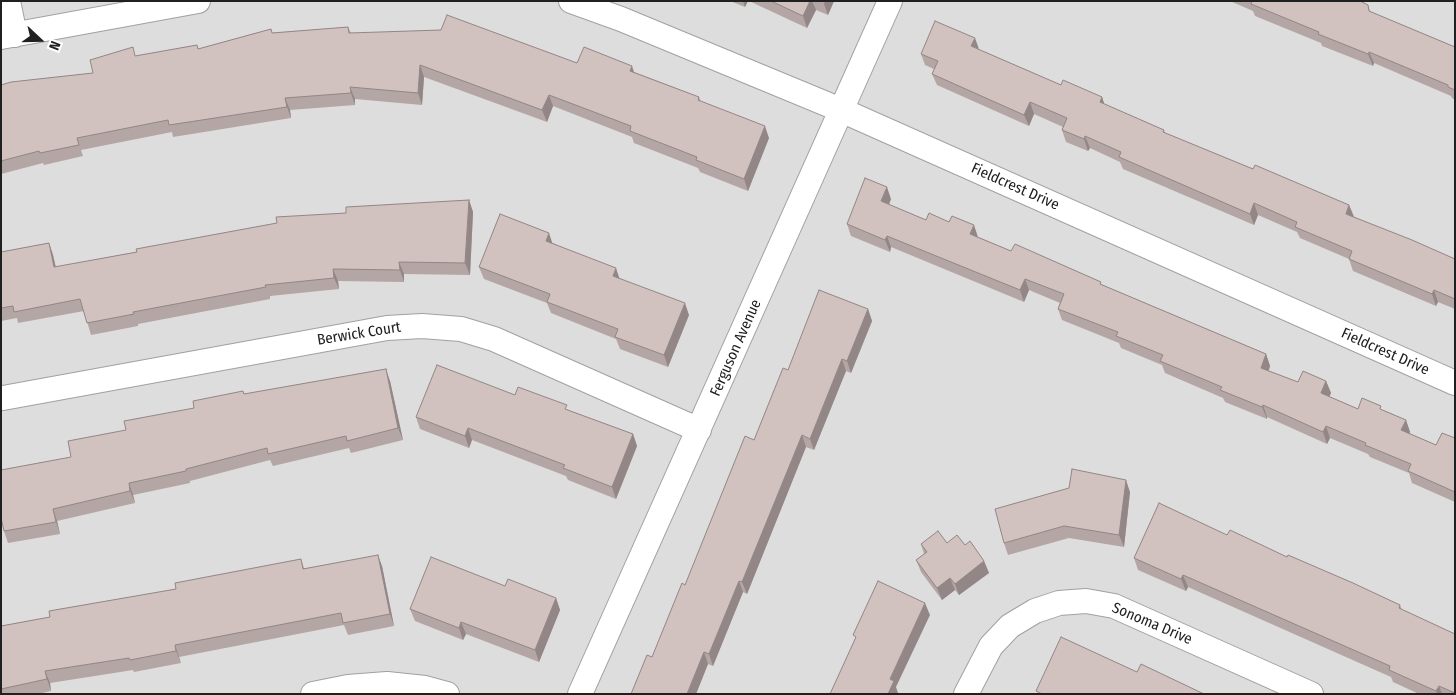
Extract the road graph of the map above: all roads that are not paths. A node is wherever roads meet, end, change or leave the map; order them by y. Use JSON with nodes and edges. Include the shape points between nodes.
{"nodes":[{"id":1,"x":8,"y":1,"type":"edge"},
{"id":2,"x":198,"y":1,"type":"edge"},
{"id":3,"x":571,"y":1,"type":"edge"},
{"id":4,"x":890,"y":1,"type":"edge"},
{"id":5,"x":8,"y":36,"type":"edge"},
{"id":6,"x":841,"y":110,"type":"junction"},
{"id":7,"x":1455,"y":383,"type":"edge"},
{"id":8,"x":3,"y":398,"type":"dead end"},
{"id":9,"x":699,"y":430,"type":"junction"},
{"id":10,"x":313,"y":694,"type":"edge"},
{"id":11,"x":447,"y":694,"type":"edge"},
{"id":12,"x":580,"y":694,"type":"edge"},
{"id":13,"x":966,"y":694,"type":"edge"},
{"id":14,"x":1311,"y":694,"type":"edge"}],
"edges":[{"from":1,"to":5,"type":"street"},
{"from":2,"to":5,"type":"street"},
{"from":3,"to":6,"type":"street","name":"Fieldcrest Drive"},
{"from":4,"to":6,"type":"street","name":"Ferguson Avenue"},
{"from":6,"to":7,"type":"street","name":"Fieldcrest Drive"},
{"from":6,"to":9,"type":"street","name":"Ferguson Avenue"},
{"from":8,"to":9,"type":"street","name":"Berwick Court","via":[[387,328],[422,326],[461,329],[494,339]]},
{"from":9,"to":12,"type":"street","name":"Ferguson Avenue"},
{"from":10,"to":11,"type":"street","via":[[387,684]]},
{"from":13,"to":14,"type":"street","name":"Sonoma Drive","via":[[991,646],[1010,626],[1035,611],[1059,603],[1086,601],[1114,606]]}]}
